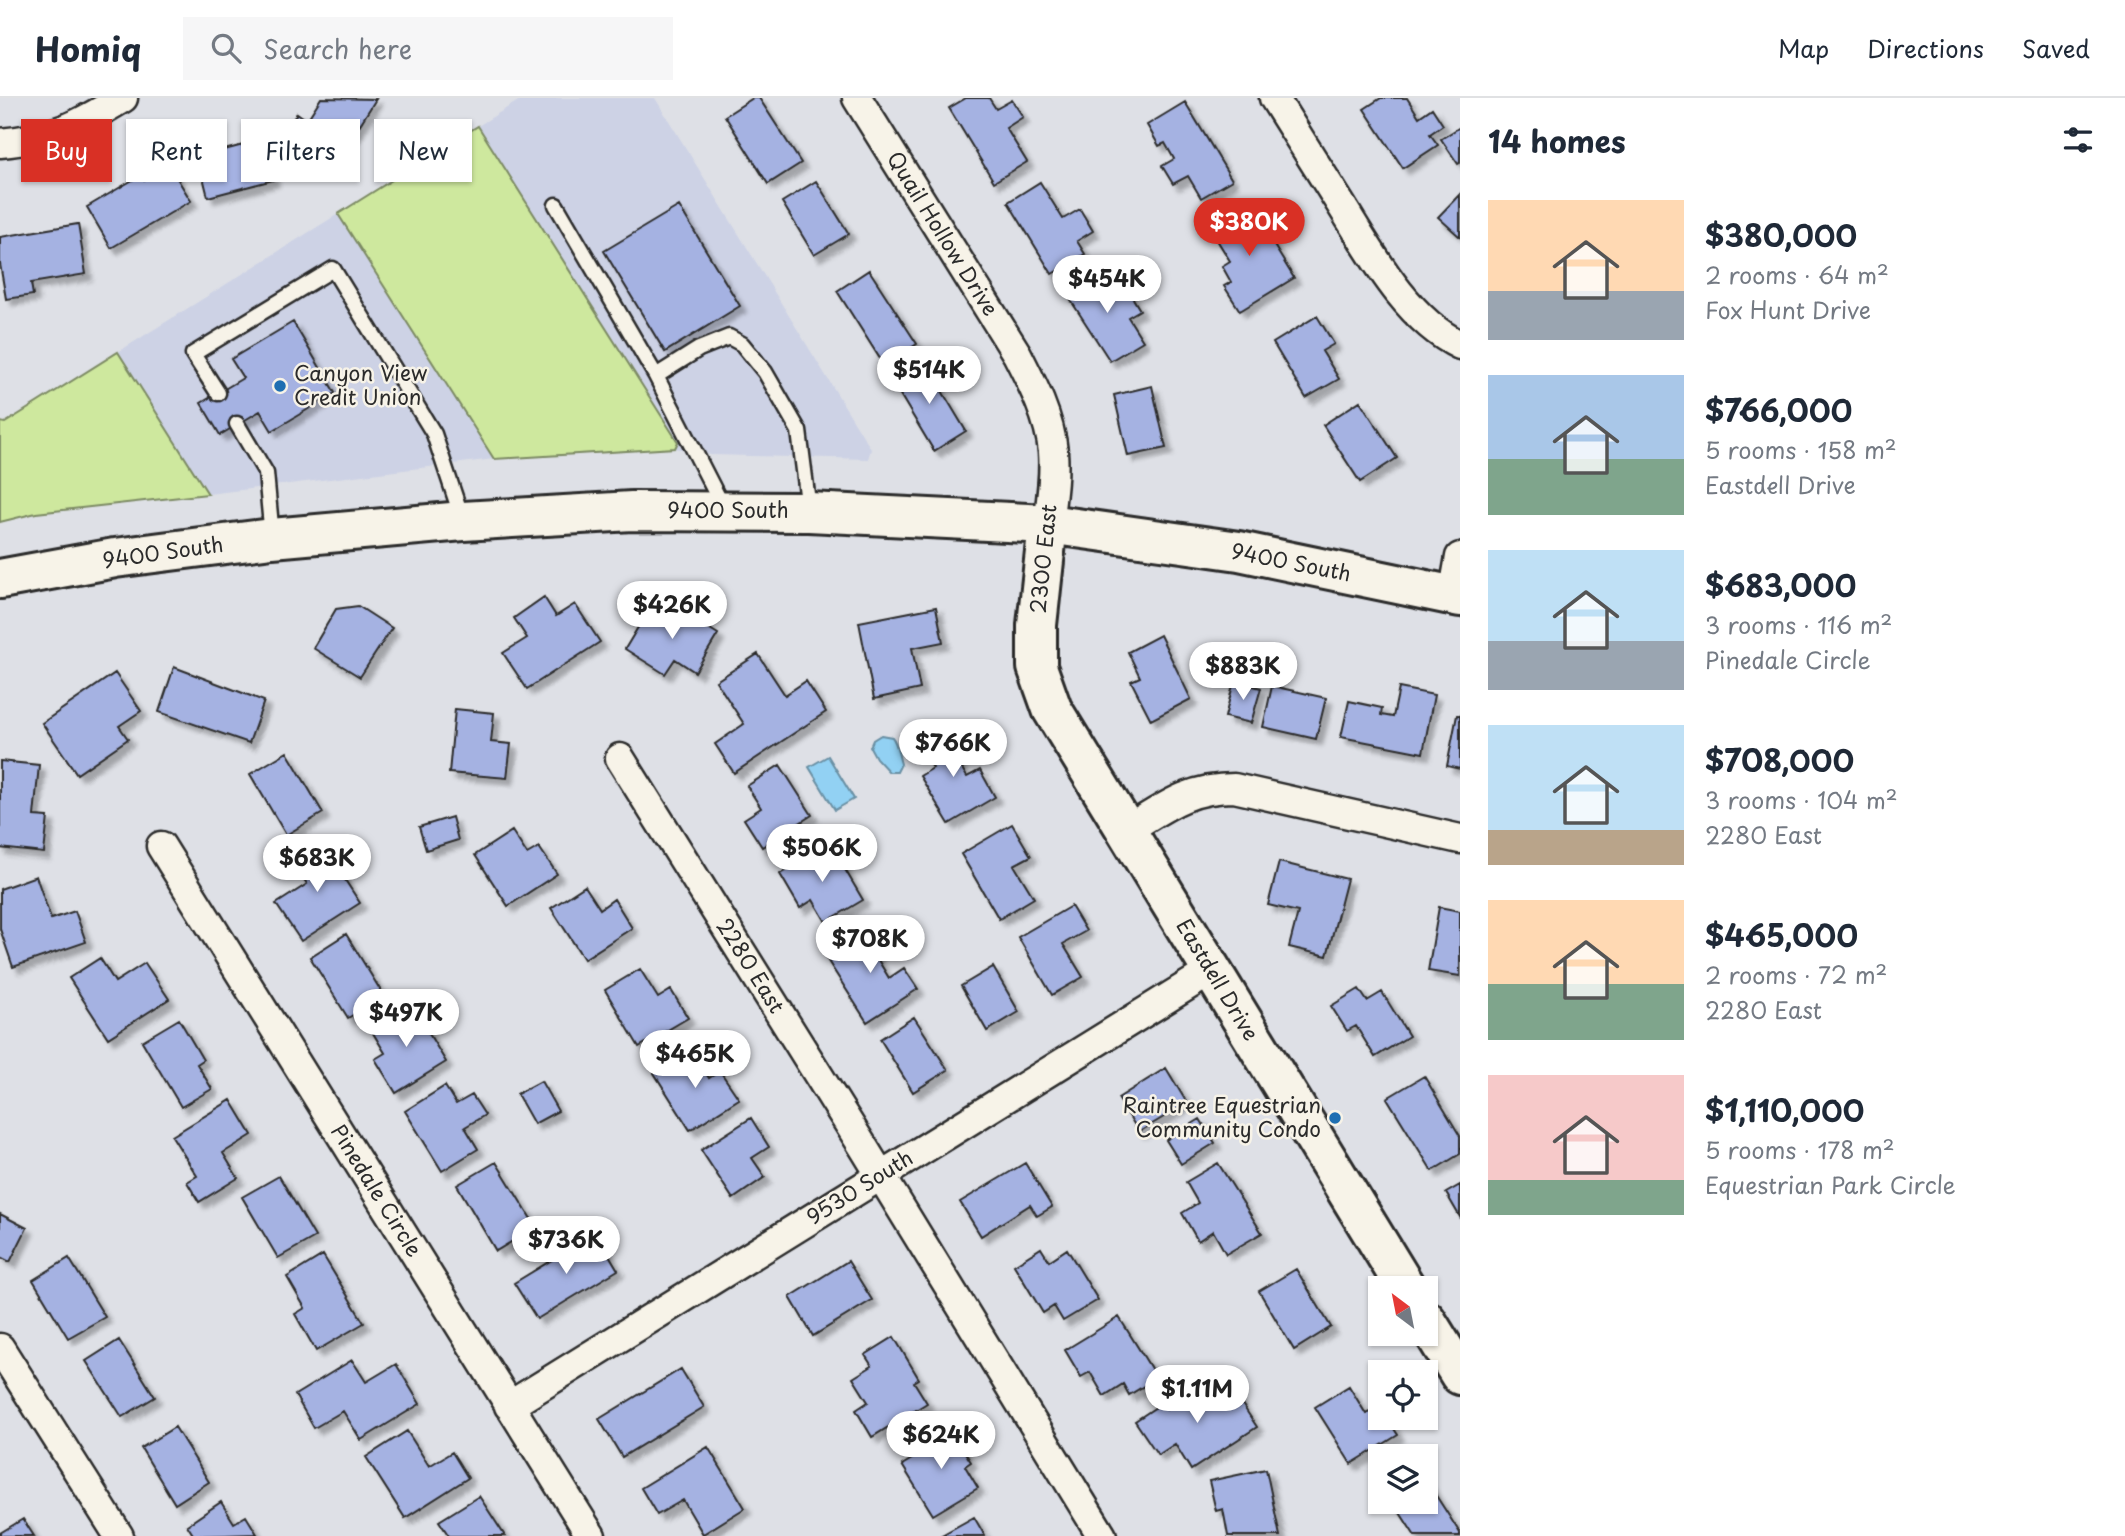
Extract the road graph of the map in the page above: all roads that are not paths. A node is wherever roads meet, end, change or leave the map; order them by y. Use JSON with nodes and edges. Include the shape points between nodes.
{"nodes":[{"id":1,"x":123,"y":98,"type":"edge"},
{"id":2,"x":857,"y":98,"type":"edge"},
{"id":3,"x":1274,"y":98,"type":"edge"},
{"id":4,"x":0,"y":143,"type":"edge"},
{"id":5,"x":556,"y":205,"type":"dead end"},
{"id":6,"x":1460,"y":345,"type":"edge"},
{"id":7,"x":656,"y":376,"type":"junction"},
{"id":8,"x":218,"y":393,"type":"dead end"},
{"id":9,"x":237,"y":424,"type":"dead end"},
{"id":10,"x":1053,"y":451,"type":"joint"},
{"id":11,"x":725,"y":511,"type":"junction"},
{"id":12,"x":809,"y":512,"type":"junction"},
{"id":13,"x":463,"y":521,"type":"junction"},
{"id":14,"x":1048,"y":524,"type":"junction"},
{"id":15,"x":272,"y":538,"type":"junction"},
{"id":16,"x":1460,"y":557,"type":"edge"},
{"id":17,"x":0,"y":579,"type":"edge"},
{"id":18,"x":1457,"y":597,"type":"edge"},
{"id":19,"x":1037,"y":667,"type":"joint"},
{"id":20,"x":620,"y":758,"type":"dead end"},
{"id":21,"x":1127,"y":830,"type":"junction"},
{"id":22,"x":1460,"y":839,"type":"edge"},
{"id":23,"x":161,"y":846,"type":"dead end"},
{"id":24,"x":1211,"y":971,"type":"junction"},
{"id":25,"x":880,"y":1176,"type":"junction"},
{"id":26,"x":1399,"y":1276,"type":"edge"},
{"id":27,"x":1438,"y":1336,"type":"edge"},
{"id":28,"x":0,"y":1348,"type":"edge"},
{"id":29,"x":1457,"y":1362,"type":"edge"},
{"id":30,"x":509,"y":1406,"type":"junction"},
{"id":31,"x":119,"y":1536,"type":"edge"},
{"id":32,"x":591,"y":1536,"type":"edge"},
{"id":33,"x":1102,"y":1536,"type":"edge"}],
"edges":[{"from":1,"to":4,"type":"street","via":[[77,126],[34,140]]},
{"from":2,"to":10,"type":"street","name":"Quail Hollow Drive","via":[[1017,354],[1034,386]]},
{"from":3,"to":6,"type":"street","via":[[1376,261],[1415,311]]},
{"from":5,"to":7,"type":"lane"},
{"from":7,"to":11,"type":"lane"},
{"from":7,"to":12,"type":"lane","via":[[699,349],[729,337],[742,344],[765,372],[799,430]]},
{"from":8,"to":13,"type":"lane","via":[[193,354],[333,269],[434,434]]},
{"from":9,"to":15,"type":"lane","via":[[266,473]]},
{"from":10,"to":14,"type":"street","name":"2300 East"},
{"from":11,"to":12,"type":"main road","name":"9400 South"},
{"from":11,"to":13,"type":"main road","name":"9400 South","via":[[632,511]]},
{"from":12,"to":14,"type":"main road","name":"9400 South"},
{"from":13,"to":15,"type":"main road","name":"9400 South"},
{"from":14,"to":18,"type":"main road","name":"9400 South","via":[[1239,551]]},
{"from":14,"to":19,"type":"main road","name":"2300 East"},
{"from":15,"to":17,"type":"main road","name":"9400 South","via":[[115,558]]},
{"from":16,"to":18,"type":"street"},
{"from":19,"to":21,"type":"main road","name":"Eastdell Drive","via":[[1052,709]]},
{"from":20,"to":25,"type":"street","name":"2280 East"},
{"from":21,"to":22,"type":"street","via":[[1187,795],[1209,788],[1234,789]]},
{"from":21,"to":24,"type":"main road","name":"Eastdell Drive"},
{"from":23,"to":30,"type":"street","name":"Pinedale Circle"},
{"from":24,"to":25,"type":"street","name":"9530 South"},
{"from":24,"to":26,"type":"main road","name":"Eastdell Drive"},
{"from":25,"to":30,"type":"street","name":"9530 South"},
{"from":25,"to":33,"type":"street","name":"2280 East"},
{"from":27,"to":29,"type":"main road"},
{"from":28,"to":31,"type":"street"},
{"from":30,"to":32,"type":"street","name":"Pinedale Circle"}]}
